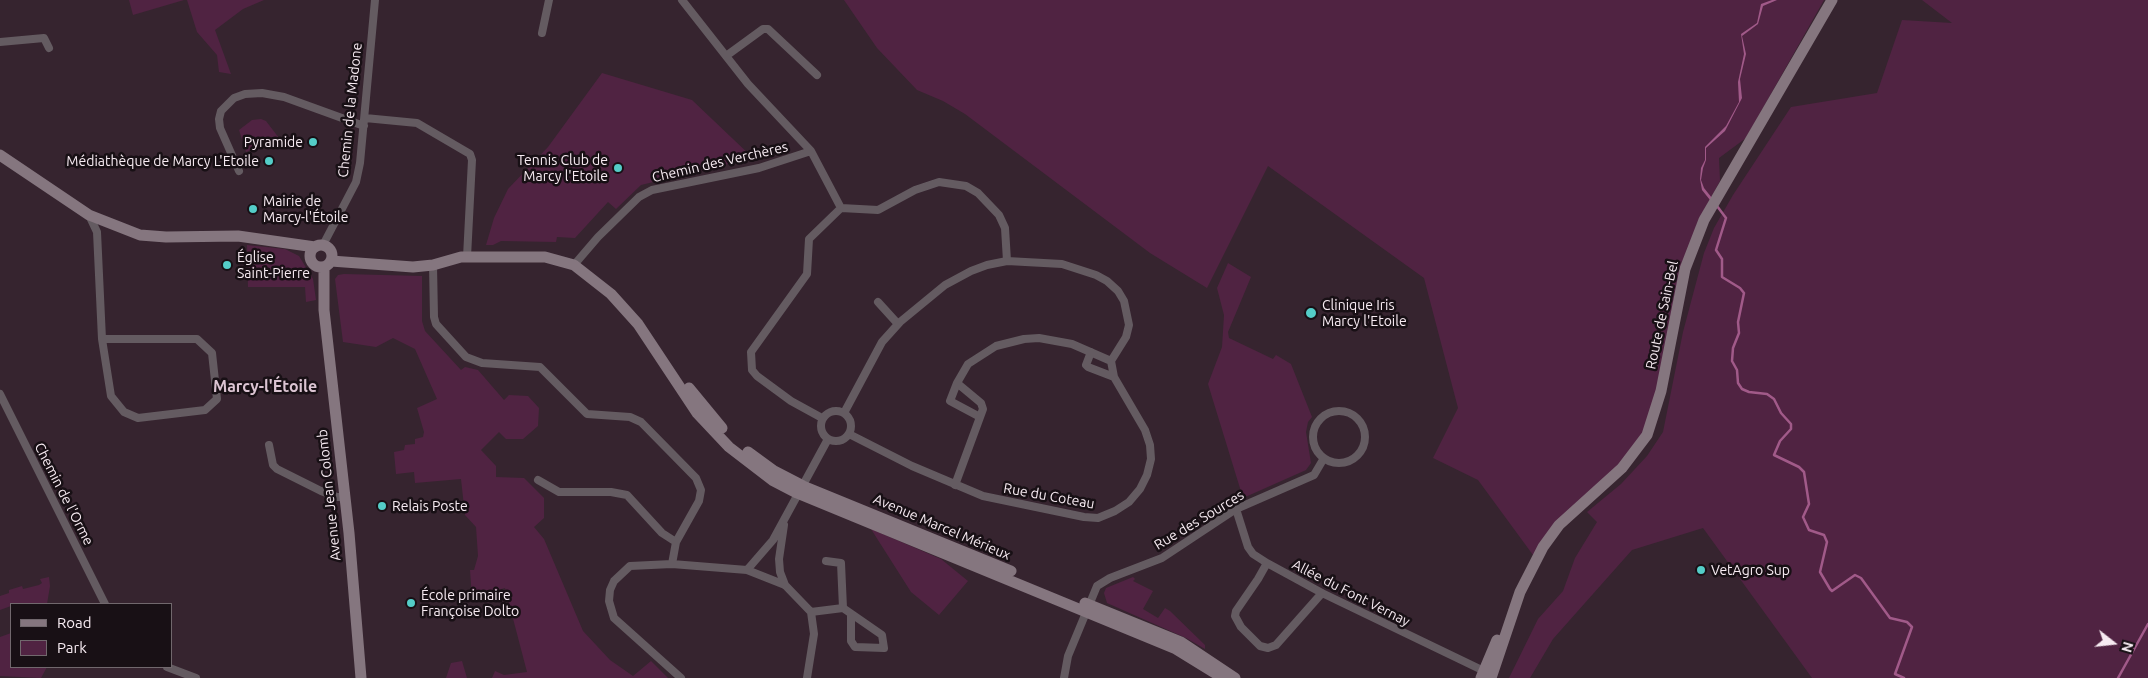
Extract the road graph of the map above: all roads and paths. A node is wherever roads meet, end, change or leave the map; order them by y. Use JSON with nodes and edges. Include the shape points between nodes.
{"nodes":[{"id":1,"x":375,"y":0,"type":"edge"},
{"id":2,"x":550,"y":0,"type":"edge"},
{"id":3,"x":682,"y":0,"type":"edge"},
{"id":4,"x":1832,"y":0,"type":"edge"},
{"id":5,"x":542,"y":33,"type":"dead end"},
{"id":6,"x":0,"y":42,"type":"edge"},
{"id":7,"x":49,"y":48,"type":"dead end"},
{"id":8,"x":726,"y":56,"type":"junction"},
{"id":9,"x":817,"y":75,"type":"dead end"},
{"id":10,"x":364,"y":122,"type":"junction"},
{"id":11,"x":811,"y":151,"type":"junction"},
{"id":12,"x":0,"y":155,"type":"edge"},
{"id":13,"x":239,"y":171,"type":"dead end"},
{"id":14,"x":842,"y":208,"type":"junction"},
{"id":15,"x":89,"y":215,"type":"junction"},
{"id":16,"x":322,"y":256,"type":"junction"},
{"id":17,"x":467,"y":257,"type":"junction"},
{"id":18,"x":1007,"y":261,"type":"junction"},
{"id":19,"x":433,"y":265,"type":"junction"},
{"id":20,"x":574,"y":265,"type":"junction"},
{"id":21,"x":878,"y":302,"type":"dead end"},
{"id":22,"x":898,"y":324,"type":"junction"},
{"id":23,"x":102,"y":339,"type":"junction"},
{"id":24,"x":1090,"y":352,"type":"junction"},
{"id":25,"x":1111,"y":361,"type":"junction"},
{"id":26,"x":1114,"y":377,"type":"junction"},
{"id":27,"x":957,"y":383,"type":"junction"},
{"id":28,"x":0,"y":394,"type":"edge"},
{"id":29,"x":844,"y":413,"type":"junction"},
{"id":30,"x":980,"y":417,"type":"junction"},
{"id":31,"x":822,"y":418,"type":"junction"},
{"id":32,"x":848,"y":434,"type":"junction"},
{"id":33,"x":828,"y":439,"type":"junction"},
{"id":34,"x":269,"y":445,"type":"dead end"},
{"id":35,"x":1324,"y":458,"type":"junction"},
{"id":36,"x":538,"y":480,"type":"dead end"},
{"id":37,"x":955,"y":485,"type":"junction"},
{"id":38,"x":800,"y":489,"type":"junction"},
{"id":39,"x":345,"y":497,"type":"junction"},
{"id":40,"x":1236,"y":509,"type":"junction"},
{"id":41,"x":786,"y":516,"type":"junction"},
{"id":42,"x":676,"y":542,"type":"junction"},
{"id":43,"x":826,"y":560,"type":"dead end"},
{"id":44,"x":1267,"y":563,"type":"junction"},
{"id":45,"x":672,"y":564,"type":"junction"},
{"id":46,"x":747,"y":570,"type":"junction"},
{"id":47,"x":785,"y":585,"type":"junction"},
{"id":48,"x":1322,"y":593,"type":"junction"},
{"id":49,"x":104,"y":603,"type":"edge"},
{"id":50,"x":843,"y":608,"type":"junction"},
{"id":51,"x":1089,"y":608,"type":"junction"},
{"id":52,"x":811,"y":612,"type":"junction"},
{"id":53,"x":851,"y":614,"type":"junction"},
{"id":54,"x":169,"y":668,"type":"edge"},
{"id":55,"x":1485,"y":676,"type":"edge"},
{"id":56,"x":196,"y":678,"type":"edge"},
{"id":57,"x":361,"y":678,"type":"edge"},
{"id":58,"x":681,"y":678,"type":"edge"},
{"id":59,"x":807,"y":678,"type":"edge"},
{"id":60,"x":1064,"y":678,"type":"edge"},
{"id":61,"x":1223,"y":678,"type":"edge"},
{"id":62,"x":1235,"y":678,"type":"edge"}],
"edges":[{"from":1,"to":10,"type":"street","name":"Chemin de la Madone"},
{"from":2,"to":5,"type":"street"},
{"from":3,"to":8,"type":"street"},
{"from":4,"to":55,"type":"main road","name":"Route de Sain-Bel","via":[[1704,220],[1685,268],[1661,391],[1647,435],[1622,468],[1559,526],[1543,547]]},
{"from":6,"to":7,"type":"street","via":[[44,38]]},
{"from":8,"to":9,"type":"street","via":[[763,29],[768,29]]},
{"from":8,"to":11,"type":"street"},
{"from":10,"to":13,"type":"street","via":[[284,97],[262,93],[234,98],[219,119]]},
{"from":10,"to":16,"type":"street","name":"Chemin de la Madone","via":[[356,182]]},
{"from":10,"to":17,"type":"street","via":[[417,123],[470,154]]},
{"from":11,"to":14,"type":"street"},
{"from":11,"to":20,"type":"street","name":"Chemin des Verchères","via":[[759,168],[652,190],[639,197]]},
{"from":12,"to":15,"type":"main road","name":"Avenue Marcel Mérieux"},
{"from":14,"to":18,"type":"street","via":[[878,210],[915,190],[939,182],[966,186],[978,192],[999,215],[1005,228]]},
{"from":14,"to":31,"type":"street","via":[[809,239],[807,274],[751,352],[752,370],[758,376],[791,401]]},
{"from":15,"to":16,"type":"main road","name":"Avenue Marcel Mérieux","via":[[140,235],[238,236],[291,244]]},
{"from":15,"to":23,"type":"street","via":[[97,232]]},
{"from":16,"to":19,"type":"main road","name":"Avenue Marcel Mérieux","via":[[414,267]]},
{"from":16,"to":39,"type":"main road","name":"Avenue Jean Colomb","via":[[317,283],[324,310]]},
{"from":17,"to":19,"type":"main road","name":"Avenue Marcel Mérieux"},
{"from":17,"to":20,"type":"main road","name":"Avenue Marcel Mérieux","via":[[545,257]]},
{"from":18,"to":22,"type":"street","via":[[987,265],[945,285]]},
{"from":18,"to":25,"type":"street","via":[[1078,268],[1096,274],[1118,291],[1124,301],[1129,325],[1126,337]]},
{"from":19,"to":42,"type":"street","via":[[436,324],[466,357],[482,363],[540,367],[588,414],[630,417],[641,422],[696,478],[701,490],[699,501]]},
{"from":20,"to":38,"type":"main road","name":"Avenue Marcel Mérieux","via":[[611,294],[734,442]]},
{"from":21,"to":22,"type":"street"},
{"from":22,"to":29,"type":"street","via":[[882,342]]},
{"from":23,"to":23,"type":"street","via":[[111,396],[124,412],[138,418],[205,410],[217,399],[212,353],[196,339]]},
{"from":24,"to":25,"type":"street"},
{"from":24,"to":26,"type":"street","via":[[1086,365]]},
{"from":24,"to":27,"type":"street","via":[[1072,344],[1039,338],[1009,342],[996,346],[968,364]]},
{"from":25,"to":26,"type":"street","name":"Rue du Coteau"},
{"from":26,"to":37,"type":"street","name":"Rue du Coteau","via":[[1145,430],[1151,459],[1140,488],[1116,511],[1098,518],[1084,518],[1004,502]]},
{"from":27,"to":30,"type":"street","via":[[981,403]]},
{"from":27,"to":30,"type":"street","via":[[950,400]]},
{"from":28,"to":49,"type":"street","name":"Chemin de l'Orme"},
{"from":29,"to":31,"type":"street","via":[[833,411]]},
{"from":29,"to":32,"type":"street","via":[[851,424]]},
{"from":30,"to":37,"type":"street"},
{"from":31,"to":33,"type":"street","via":[[821,431]]},
{"from":32,"to":33,"type":"street","via":[[840,440]]},
{"from":32,"to":37,"type":"street","name":"Rue du Coteau"},
{"from":33,"to":38,"type":"street"},
{"from":34,"to":39,"type":"street","via":[[273,465],[277,469],[321,491]]},
{"from":35,"to":35,"type":"street","via":[[1336,463],[1358,455],[1364,428],[1353,415],[1334,411],[1318,422],[1313,438],[1318,453]]},
{"from":35,"to":40,"type":"street","name":"Rue des Sources","via":[[1314,475]]},
{"from":36,"to":42,"type":"street","via":[[559,492],[627,495],[662,533]]},
{"from":38,"to":41,"type":"street"},
{"from":38,"to":51,"type":"main road","name":"Avenue Marcel Mérieux"},
{"from":39,"to":57,"type":"main road","name":"Avenue Jean Colomb"},
{"from":40,"to":44,"type":"street","name":"Allée du Font Vernay","via":[[1248,547]]},
{"from":40,"to":51,"type":"street","name":"Rue des Sources","via":[[1162,558],[1110,578],[1098,586]]},
{"from":41,"to":46,"type":"street","via":[[773,540]]},
{"from":41,"to":47,"type":"street","via":[[779,559]]},
{"from":42,"to":45,"type":"street"},
{"from":43,"to":50,"type":"street","via":[[840,563]]},
{"from":44,"to":48,"type":"street","name":"Allée du Font Vernay"},
{"from":44,"to":48,"type":"street","via":[[1235,616],[1260,646],[1276,645]]},
{"from":45,"to":46,"type":"street"},
{"from":45,"to":58,"type":"street","via":[[630,566],[614,581],[609,601],[614,618]]},
{"from":46,"to":47,"type":"street"},
{"from":47,"to":52,"type":"street"},
{"from":48,"to":55,"type":"street","name":"Allée du Font Vernay"},
{"from":50,"to":52,"type":"street"},
{"from":50,"to":53,"type":"street"},
{"from":51,"to":60,"type":"street","name":"Rue des Sources","via":[[1068,656]]},
{"from":51,"to":61,"type":"main road","name":"Avenue Marcel Mérieux","via":[[1176,650]]},
{"from":51,"to":62,"type":"main road","name":"Avenue Marcel Mérieux","via":[[1180,642]]},
{"from":52,"to":59,"type":"street","via":[[814,634]]},
{"from":53,"to":53,"type":"street","via":[[882,635],[884,648],[855,647],[851,641]]},
{"from":54,"to":56,"type":"street"}]}
